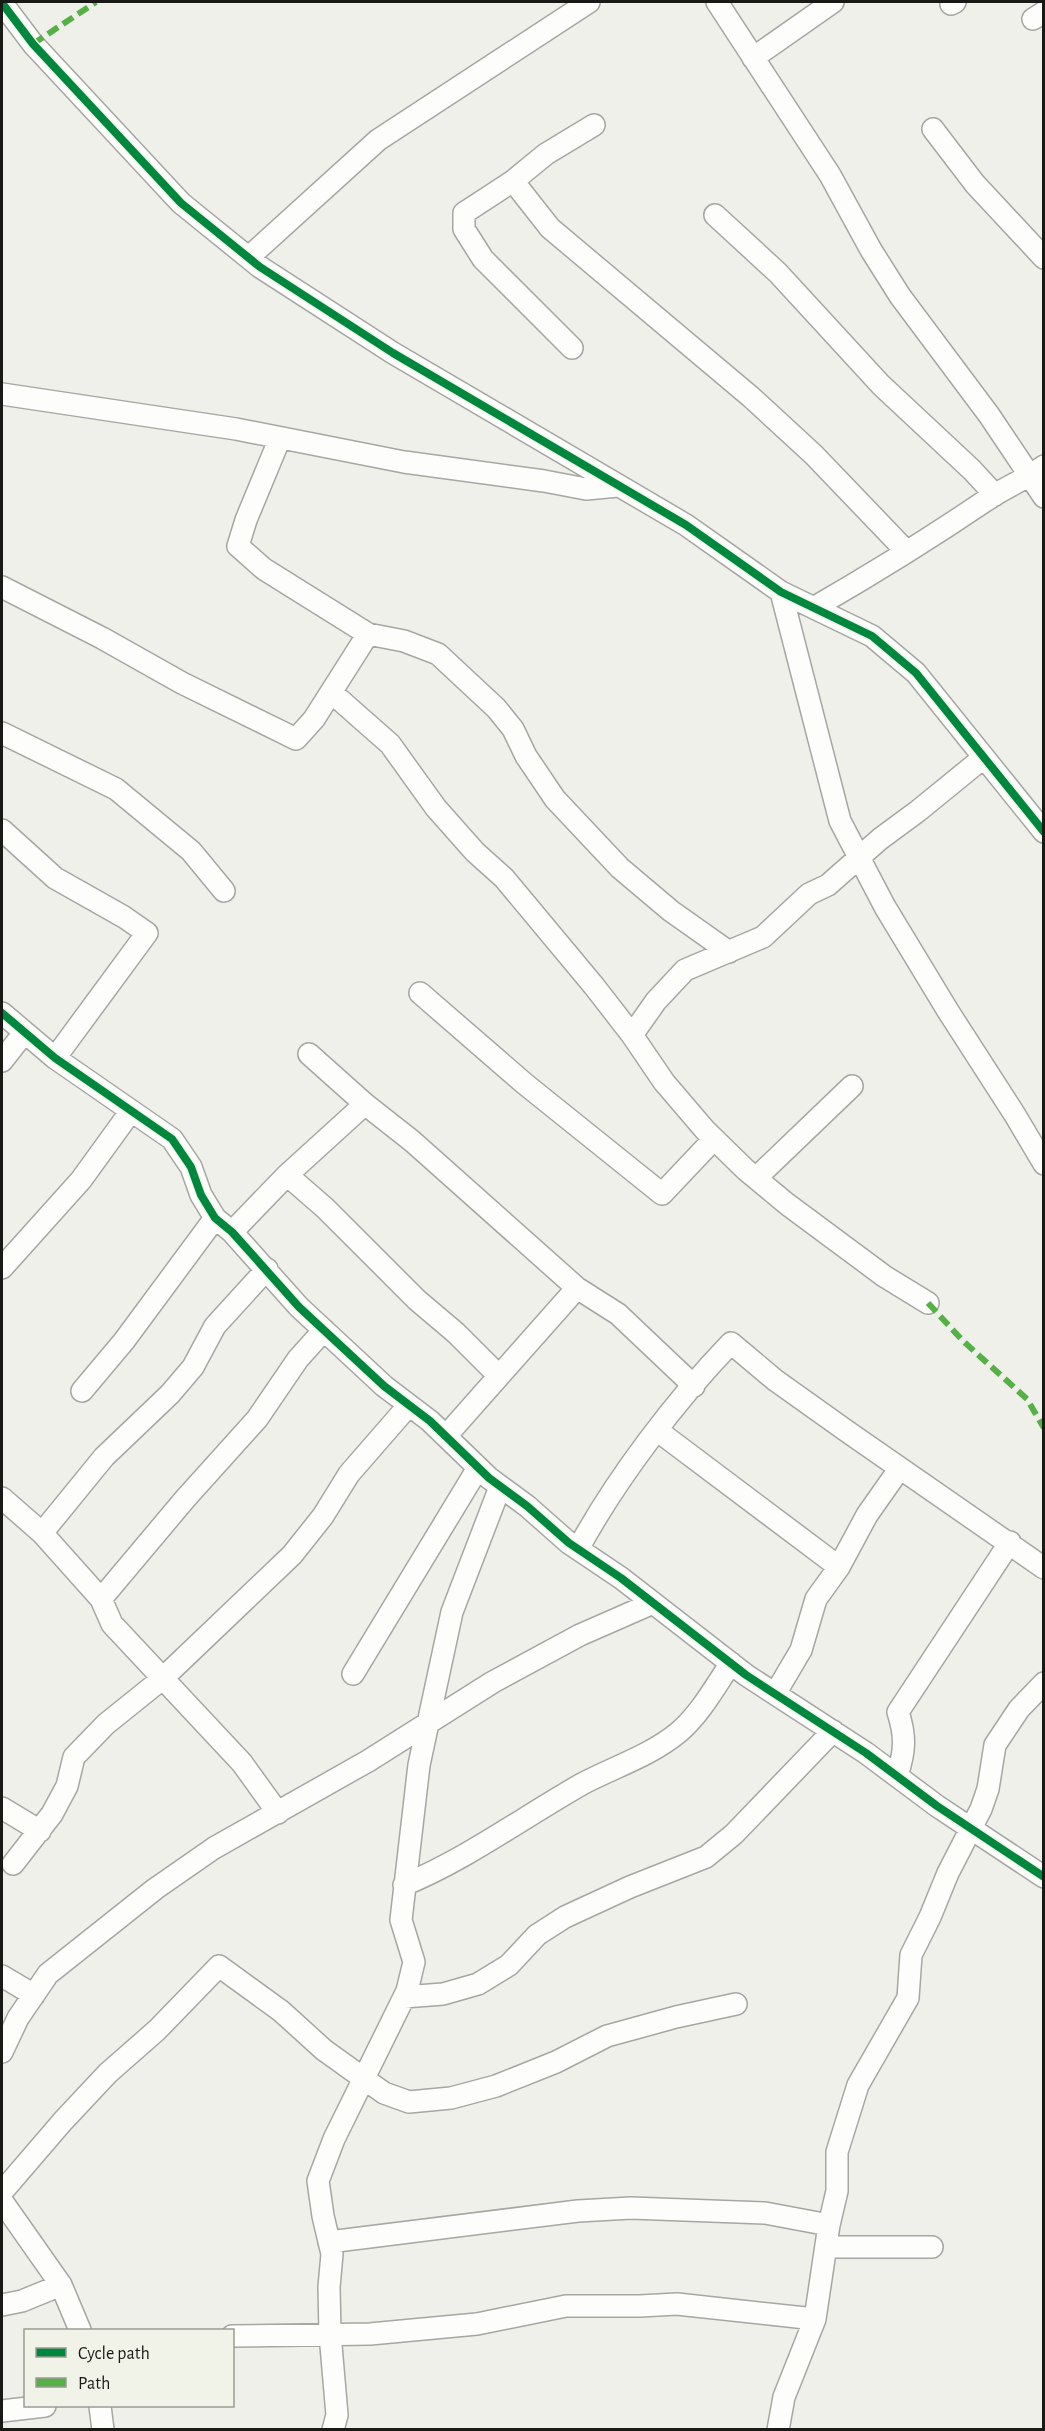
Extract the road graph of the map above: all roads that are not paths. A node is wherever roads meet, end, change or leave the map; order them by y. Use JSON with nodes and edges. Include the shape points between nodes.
{"nodes":[{"id":1,"x":589,"y":2,"type":"edge"},
{"id":2,"x":717,"y":2,"type":"edge"},
{"id":3,"x":833,"y":2,"type":"edge"},
{"id":4,"x":2,"y":3,"type":"edge"},
{"id":5,"x":753,"y":58,"type":"junction"},
{"id":6,"x":594,"y":125,"type":"dead end"},
{"id":7,"x":933,"y":129,"type":"dead end"},
{"id":8,"x":513,"y":181,"type":"junction"},
{"id":9,"x":716,"y":215,"type":"dead end"},
{"id":10,"x":249,"y":257,"type":"junction"},
{"id":11,"x":1044,"y":258,"type":"edge"},
{"id":12,"x":572,"y":348,"type":"dead end"},
{"id":13,"x":2,"y":394,"type":"edge"},
{"id":14,"x":280,"y":438,"type":"junction"},
{"id":15,"x":1037,"y":471,"type":"edge"},
{"id":16,"x":618,"y":486,"type":"junction"},
{"id":17,"x":995,"y":495,"type":"junction"},
{"id":18,"x":1044,"y":498,"type":"edge"},
{"id":19,"x":906,"y":551,"type":"junction"},
{"id":20,"x":2,"y":587,"type":"edge"},
{"id":21,"x":781,"y":592,"type":"junction"},
{"id":22,"x":815,"y":607,"type":"junction"},
{"id":23,"x":368,"y":634,"type":"junction"},
{"id":24,"x":331,"y":692,"type":"junction"},
{"id":25,"x":2,"y":733,"type":"edge"},
{"id":26,"x":983,"y":758,"type":"junction"},
{"id":27,"x":2,"y":830,"type":"edge"},
{"id":28,"x":1044,"y":832,"type":"edge"},
{"id":29,"x":860,"y":858,"type":"junction"},
{"id":30,"x":224,"y":891,"type":"dead end"},
{"id":31,"x":729,"y":952,"type":"junction"},
{"id":32,"x":420,"y":993,"type":"dead end"},
{"id":33,"x":2,"y":1013,"type":"edge"},
{"id":34,"x":24,"y":1033,"type":"junction"},
{"id":35,"x":632,"y":1035,"type":"junction"},
{"id":36,"x":309,"y":1054,"type":"dead end"},
{"id":37,"x":55,"y":1058,"type":"junction"},
{"id":38,"x":2,"y":1061,"type":"edge"},
{"id":39,"x":852,"y":1086,"type":"dead end"},
{"id":40,"x":365,"y":1104,"type":"junction"},
{"id":41,"x":131,"y":1111,"type":"junction"},
{"id":42,"x":714,"y":1139,"type":"junction"},
{"id":43,"x":1044,"y":1164,"type":"edge"},
{"id":44,"x":287,"y":1175,"type":"junction"},
{"id":45,"x":756,"y":1178,"type":"junction"},
{"id":46,"x":215,"y":1218,"type":"junction"},
{"id":47,"x":232,"y":1232,"type":"junction"},
{"id":48,"x":2,"y":1268,"type":"edge"},
{"id":49,"x":267,"y":1269,"type":"junction"},
{"id":50,"x":577,"y":1288,"type":"junction"},
{"id":51,"x":928,"y":1303,"type":"dead end"},
{"id":52,"x":324,"y":1330,"type":"junction"},
{"id":53,"x":499,"y":1376,"type":"junction"},
{"id":54,"x":694,"y":1386,"type":"junction"},
{"id":55,"x":82,"y":1391,"type":"dead end"},
{"id":56,"x":409,"y":1405,"type":"junction"},
{"id":57,"x":658,"y":1431,"type":"junction"},
{"id":58,"x":446,"y":1436,"type":"junction"},
{"id":59,"x":478,"y":1468,"type":"junction"},
{"id":60,"x":900,"y":1468,"type":"junction"},
{"id":61,"x":500,"y":1487,"type":"junction"},
{"id":62,"x":2,"y":1498,"type":"edge"},
{"id":63,"x":42,"y":1533,"type":"junction"},
{"id":64,"x":1010,"y":1542,"type":"junction"},
{"id":65,"x":578,"y":1549,"type":"junction"},
{"id":66,"x":839,"y":1567,"type":"junction"},
{"id":67,"x":1044,"y":1568,"type":"edge"},
{"id":68,"x":101,"y":1599,"type":"junction"},
{"id":69,"x":653,"y":1604,"type":"junction"},
{"id":70,"x":731,"y":1663,"type":"junction"},
{"id":71,"x":353,"y":1674,"type":"dead end"},
{"id":72,"x":162,"y":1679,"type":"junction"},
{"id":73,"x":1044,"y":1683,"type":"edge"},
{"id":74,"x":775,"y":1694,"type":"junction"},
{"id":75,"x":427,"y":1724,"type":"junction"},
{"id":76,"x":833,"y":1731,"type":"junction"},
{"id":77,"x":897,"y":1776,"type":"junction"},
{"id":78,"x":2,"y":1808,"type":"edge"},
{"id":79,"x":278,"y":1813,"type":"junction"},
{"id":80,"x":972,"y":1828,"type":"junction"},
{"id":81,"x":40,"y":1831,"type":"junction"},
{"id":82,"x":13,"y":1864,"type":"dead end"},
{"id":83,"x":1044,"y":1877,"type":"edge"},
{"id":84,"x":404,"y":1886,"type":"junction"},
{"id":85,"x":2,"y":1976,"type":"edge"},
{"id":86,"x":33,"y":1995,"type":"junction"},
{"id":87,"x":404,"y":1997,"type":"junction"},
{"id":88,"x":736,"y":2004,"type":"dead end"},
{"id":89,"x":2,"y":2052,"type":"edge"},
{"id":90,"x":363,"y":2078,"type":"junction"},
{"id":91,"x":2,"y":2192,"type":"edge"},
{"id":92,"x":2,"y":2202,"type":"edge"},
{"id":93,"x":829,"y":2226,"type":"junction"},
{"id":94,"x":329,"y":2242,"type":"junction"},
{"id":95,"x":826,"y":2247,"type":"junction"},
{"id":96,"x":932,"y":2247,"type":"dead end"},
{"id":97,"x":61,"y":2285,"type":"junction"},
{"id":98,"x":2,"y":2305,"type":"edge"},
{"id":99,"x":815,"y":2319,"type":"junction"},
{"id":100,"x":79,"y":2329,"type":"edge"},
{"id":101,"x":330,"y":2334,"type":"junction"},
{"id":102,"x":234,"y":2336,"type":"edge"},
{"id":103,"x":36,"y":2407,"type":"edge"},
{"id":104,"x":100,"y":2407,"type":"edge"},
{"id":105,"x":2,"y":2411,"type":"edge"},
{"id":106,"x":103,"y":2430,"type":"edge"},
{"id":107,"x":333,"y":2430,"type":"edge"},
{"id":108,"x":778,"y":2430,"type":"edge"}],
"edges":[{"from":1,"to":10,"type":"street","via":[[378,140]]},
{"from":2,"to":5,"type":"street"},
{"from":3,"to":5,"type":"street"},
{"from":4,"to":10,"type":"street","via":[[33,44],[181,203]]},
{"from":5,"to":15,"type":"street","via":[[830,175],[900,296],[989,415]]},
{"from":6,"to":8,"type":"street","via":[[546,154]]},
{"from":7,"to":11,"type":"street","via":[[975,184]]},
{"from":8,"to":12,"type":"street","via":[[464,213],[464,229],[483,259]]},
{"from":8,"to":19,"type":"street","via":[[550,228],[751,397],[814,455]]},
{"from":9,"to":17,"type":"street","via":[[778,273],[881,385]]},
{"from":10,"to":16,"type":"street","via":[[393,353]]},
{"from":13,"to":14,"type":"street"},
{"from":14,"to":16,"type":"street","via":[[404,462],[586,489]]},
{"from":14,"to":23,"type":"street","via":[[238,546],[264,569]]},
{"from":15,"to":17,"type":"street"},
{"from":15,"to":18,"type":"street"},
{"from":16,"to":21,"type":"street","via":[[686,525]]},
{"from":17,"to":19,"type":"street"},
{"from":19,"to":22,"type":"street"},
{"from":20,"to":24,"type":"street","via":[[296,739]]},
{"from":21,"to":22,"type":"street"},
{"from":21,"to":29,"type":"street","via":[[840,822]]},
{"from":22,"to":26,"type":"street","via":[[872,636],[916,673]]},
{"from":23,"to":24,"type":"street"},
{"from":23,"to":31,"type":"street","via":[[404,641],[438,654],[496,708],[555,799],[620,868]]},
{"from":24,"to":35,"type":"street","via":[[390,744],[436,808],[504,878]]},
{"from":25,"to":30,"type":"street","via":[[116,789],[191,851]]},
{"from":26,"to":28,"type":"street"},
{"from":26,"to":29,"type":"street"},
{"from":27,"to":37,"type":"street","via":[[55,878],[147,933]]},
{"from":29,"to":31,"type":"street","via":[[828,885],[809,894],[763,937]]},
{"from":29,"to":43,"type":"street","via":[[914,954]]},
{"from":31,"to":35,"type":"street","via":[[685,970]]},
{"from":32,"to":42,"type":"street","via":[[662,1194]]},
{"from":33,"to":34,"type":"street"},
{"from":34,"to":37,"type":"street"},
{"from":34,"to":38,"type":"street"},
{"from":35,"to":42,"type":"street","via":[[664,1082]]},
{"from":36,"to":40,"type":"street"},
{"from":37,"to":41,"type":"street"},
{"from":39,"to":45,"type":"street"},
{"from":40,"to":44,"type":"street"},
{"from":40,"to":50,"type":"street"},
{"from":41,"to":46,"type":"street","via":[[172,1139],[191,1167]]},
{"from":41,"to":48,"type":"street","via":[[81,1180]]},
{"from":42,"to":45,"type":"street"},
{"from":44,"to":47,"type":"street"},
{"from":44,"to":53,"type":"street"},
{"from":45,"to":51,"type":"street","via":[[884,1276]]},
{"from":46,"to":47,"type":"street"},
{"from":46,"to":55,"type":"street"},
{"from":47,"to":49,"type":"street"},
{"from":49,"to":52,"type":"street"},
{"from":49,"to":63,"type":"street","via":[[215,1326],[194,1367],[104,1456]]},
{"from":50,"to":53,"type":"street"},
{"from":50,"to":54,"type":"street","via":[[618,1314]]},
{"from":52,"to":56,"type":"street"},
{"from":52,"to":68,"type":"street","via":[[298,1359],[257,1419]]},
{"from":53,"to":58,"type":"street"},
{"from":54,"to":57,"type":"street"},
{"from":54,"to":60,"type":"street","via":[[731,1343],[775,1380]]},
{"from":56,"to":58,"type":"street"},
{"from":56,"to":72,"type":"street","via":[[349,1474],[292,1555]]},
{"from":57,"to":65,"type":"street","via":[[596,1515]]},
{"from":57,"to":66,"type":"street"},
{"from":58,"to":59,"type":"street"},
{"from":59,"to":61,"type":"street"},
{"from":59,"to":71,"type":"street"},
{"from":60,"to":64,"type":"street"},
{"from":60,"to":66,"type":"street","via":[[867,1515]]},
{"from":61,"to":65,"type":"street"},
{"from":61,"to":75,"type":"street","via":[[452,1612]]},
{"from":62,"to":63,"type":"street"},
{"from":63,"to":68,"type":"street"},
{"from":64,"to":67,"type":"street"},
{"from":64,"to":77,"type":"street","via":[[898,1712],[904,1732]]},
{"from":65,"to":69,"type":"street"},
{"from":66,"to":74,"type":"street","via":[[816,1599],[801,1650]]},
{"from":68,"to":72,"type":"street","via":[[111,1624]]},
{"from":69,"to":70,"type":"street"},
{"from":69,"to":75,"type":"street","via":[[580,1635],[493,1682]]},
{"from":70,"to":74,"type":"street"},
{"from":70,"to":84,"type":"street","via":[[679,1732],[646,1754],[533,1812],[439,1870]]},
{"from":72,"to":79,"type":"street","via":[[242,1764]]},
{"from":72,"to":81,"type":"street","via":[[74,1757],[67,1786]]},
{"from":73,"to":80,"type":"street","via":[[1019,1709],[995,1745],[988,1789]]},
{"from":74,"to":76,"type":"street"},
{"from":75,"to":79,"type":"street"},
{"from":75,"to":84,"type":"street"},
{"from":76,"to":77,"type":"street"},
{"from":76,"to":87,"type":"street","via":[[748,1820],[706,1857],[565,1917],[537,1935],[509,1965],[478,1984],[443,1994]]},
{"from":77,"to":80,"type":"street"},
{"from":78,"to":81,"type":"street"},
{"from":79,"to":86,"type":"street","via":[[214,1848],[155,1889],[48,1974]]},
{"from":80,"to":83,"type":"street"},
{"from":80,"to":93,"type":"street","via":[[911,1955],[908,1998],[858,2085],[837,2152],[837,2191]]},
{"from":81,"to":82,"type":"street"},
{"from":84,"to":87,"type":"street","via":[[401,1920],[414,1962]]},
{"from":85,"to":86,"type":"street"},
{"from":86,"to":89,"type":"street"},
{"from":87,"to":90,"type":"street"},
{"from":88,"to":90,"type":"street","via":[[607,2036],[496,2086],[451,2098],[409,2102],[384,2093]]},
{"from":90,"to":91,"type":"street","via":[[219,1966],[157,2030],[108,2073]]},
{"from":90,"to":94,"type":"street","via":[[318,2181]]},
{"from":92,"to":97,"type":"street"},
{"from":93,"to":94,"type":"street","via":[[765,2213],[631,2208]]},
{"from":93,"to":95,"type":"street"},
{"from":94,"to":101,"type":"street"},
{"from":95,"to":96,"type":"street"},
{"from":95,"to":99,"type":"street"},
{"from":97,"to":98,"type":"street"},
{"from":97,"to":100,"type":"street"},
{"from":99,"to":101,"type":"street","via":[[677,2304],[566,2306],[477,2324]]},
{"from":99,"to":108,"type":"street","via":[[784,2397]]},
{"from":101,"to":102,"type":"street"},
{"from":101,"to":107,"type":"street","via":[[337,2415]]},
{"from":103,"to":105,"type":"street"},
{"from":104,"to":106,"type":"street"}]}
